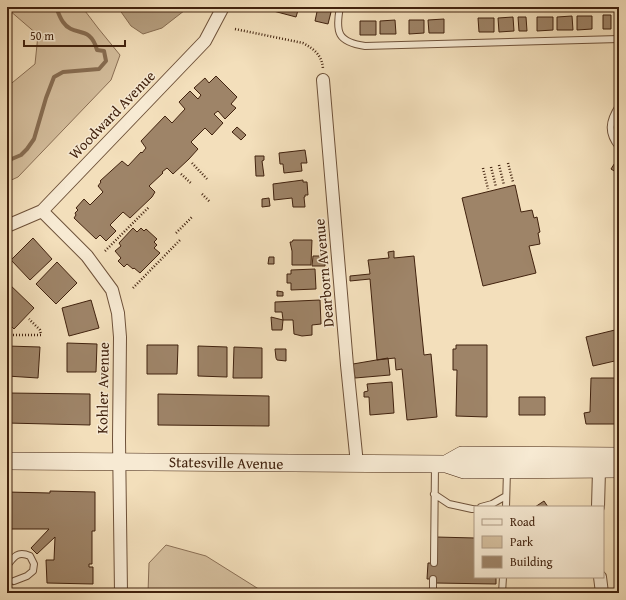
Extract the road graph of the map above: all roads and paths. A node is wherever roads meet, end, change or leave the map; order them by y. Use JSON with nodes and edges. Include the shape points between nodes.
{"nodes":[{"id":1,"x":223,"y":7,"type":"edge"},
{"id":2,"x":340,"y":7,"type":"edge"},
{"id":3,"x":235,"y":29,"type":"dead end"},
{"id":4,"x":619,"y":39,"type":"edge"},
{"id":5,"x":323,"y":80,"type":"joint"},
{"id":6,"x":619,"y":106,"type":"edge"},
{"id":7,"x":619,"y":147,"type":"edge"},
{"id":8,"x":192,"y":163,"type":"dead end"},
{"id":9,"x":508,"y":163,"type":"dead end"},
{"id":10,"x":498,"y":165,"type":"dead end"},
{"id":11,"x":491,"y":167,"type":"dead end"},
{"id":12,"x":483,"y":168,"type":"dead end"},
{"id":13,"x":182,"y":174,"type":"dead end"},
{"id":14,"x":207,"y":179,"type":"dead end"},
{"id":15,"x":513,"y":182,"type":"dead end"},
{"id":16,"x":192,"y":184,"type":"dead end"},
{"id":17,"x":504,"y":185,"type":"dead end"},
{"id":18,"x":496,"y":187,"type":"dead end"},
{"id":19,"x":488,"y":189,"type":"dead end"},
{"id":20,"x":202,"y":194,"type":"dead end"},
{"id":21,"x":210,"y":202,"type":"dead end"},
{"id":22,"x":149,"y":207,"type":"dead end"},
{"id":23,"x":42,"y":211,"type":"junction"},
{"id":24,"x":192,"y":217,"type":"dead end"},
{"id":25,"x":7,"y":226,"type":"edge"},
{"id":26,"x":176,"y":233,"type":"dead end"},
{"id":27,"x":181,"y":239,"type":"dead end"},
{"id":28,"x":106,"y":251,"type":"dead end"},
{"id":29,"x":133,"y":288,"type":"dead end"},
{"id":30,"x":29,"y":319,"type":"dead end"},
{"id":31,"x":7,"y":335,"type":"edge"},
{"id":32,"x":619,"y":456,"type":"edge"},
{"id":33,"x":7,"y":461,"type":"edge"},
{"id":34,"x":119,"y":462,"type":"junction"},
{"id":35,"x":357,"y":464,"type":"junction"},
{"id":36,"x":440,"y":464,"type":"junction"},
{"id":37,"x":619,"y":469,"type":"edge"},
{"id":38,"x":507,"y":470,"type":"junction"},
{"id":39,"x":599,"y":470,"type":"junction"},
{"id":40,"x":434,"y":494,"type":"junction"},
{"id":41,"x":506,"y":496,"type":"junction"},
{"id":42,"x":484,"y":506,"type":"edge"},
{"id":43,"x":506,"y":506,"type":"edge"},
{"id":44,"x":598,"y":506,"type":"edge"},
{"id":45,"x":474,"y":508,"type":"edge"},
{"id":46,"x":434,"y":563,"type":"dead end"},
{"id":47,"x":7,"y":566,"type":"edge"},
{"id":48,"x":503,"y":578,"type":"edge"},
{"id":49,"x":600,"y":578,"type":"edge"},
{"id":50,"x":433,"y":579,"type":"dead end"},
{"id":51,"x":14,"y":582,"type":"dead end"},
{"id":52,"x":121,"y":593,"type":"edge"},
{"id":53,"x":433,"y":593,"type":"edge"},
{"id":54,"x":502,"y":593,"type":"edge"},
{"id":55,"x":602,"y":593,"type":"edge"}],
"edges":[{"from":1,"to":23,"type":"street","name":"Woodward Avenue","via":[[205,41]]},
{"from":2,"to":4,"type":"lane","via":[[338,30],[344,40],[365,46]]},
{"from":3,"to":5,"type":"path","via":[[303,43],[312,48],[320,56]]},
{"from":5,"to":35,"type":"street","name":"Dearborn Avenue"},
{"from":6,"to":7,"type":"lane","via":[[613,114],[610,127],[612,138]]},
{"from":8,"to":14,"type":"path"},
{"from":9,"to":15,"type":"path"},
{"from":10,"to":17,"type":"path"},
{"from":11,"to":18,"type":"path"},
{"from":12,"to":19,"type":"path"},
{"from":13,"to":16,"type":"path"},
{"from":20,"to":21,"type":"path"},
{"from":22,"to":28,"type":"path"},
{"from":23,"to":25,"type":"street","name":"Woodward Avenue"},
{"from":23,"to":34,"type":"street","name":"Kohler Avenue","via":[[87,256],[112,290],[120,333]]},
{"from":24,"to":26,"type":"path"},
{"from":27,"to":29,"type":"path"},
{"from":30,"to":31,"type":"path","via":[[40,330],[41,335]]},
{"from":32,"to":36,"type":"main road","name":"Statesville Avenue","via":[[462,455]]},
{"from":33,"to":34,"type":"main road","name":"Statesville Avenue"},
{"from":34,"to":35,"type":"main road","name":"Statesville Avenue"},
{"from":34,"to":52,"type":"street","name":"Kohler Avenue"},
{"from":35,"to":36,"type":"main road","name":"Statesville Avenue"},
{"from":36,"to":38,"type":"main road","name":"Statesville Avenue","via":[[464,470]]},
{"from":36,"to":40,"type":"lane"},
{"from":37,"to":39,"type":"main road","name":"Statesville Avenue"},
{"from":38,"to":39,"type":"main road","name":"Statesville Avenue"},
{"from":38,"to":41,"type":"lane"},
{"from":39,"to":44,"type":"street"},
{"from":40,"to":45,"type":"lane","via":[[449,504]]},
{"from":40,"to":46,"type":"lane"},
{"from":41,"to":42,"type":"lane"},
{"from":41,"to":43,"type":"lane"},
{"from":47,"to":51,"type":"lane","via":[[18,555],[24,554],[30,556],[34,564],[33,571]]},
{"from":48,"to":54,"type":"lane"},
{"from":49,"to":55,"type":"street"},
{"from":50,"to":53,"type":"lane"}]}
